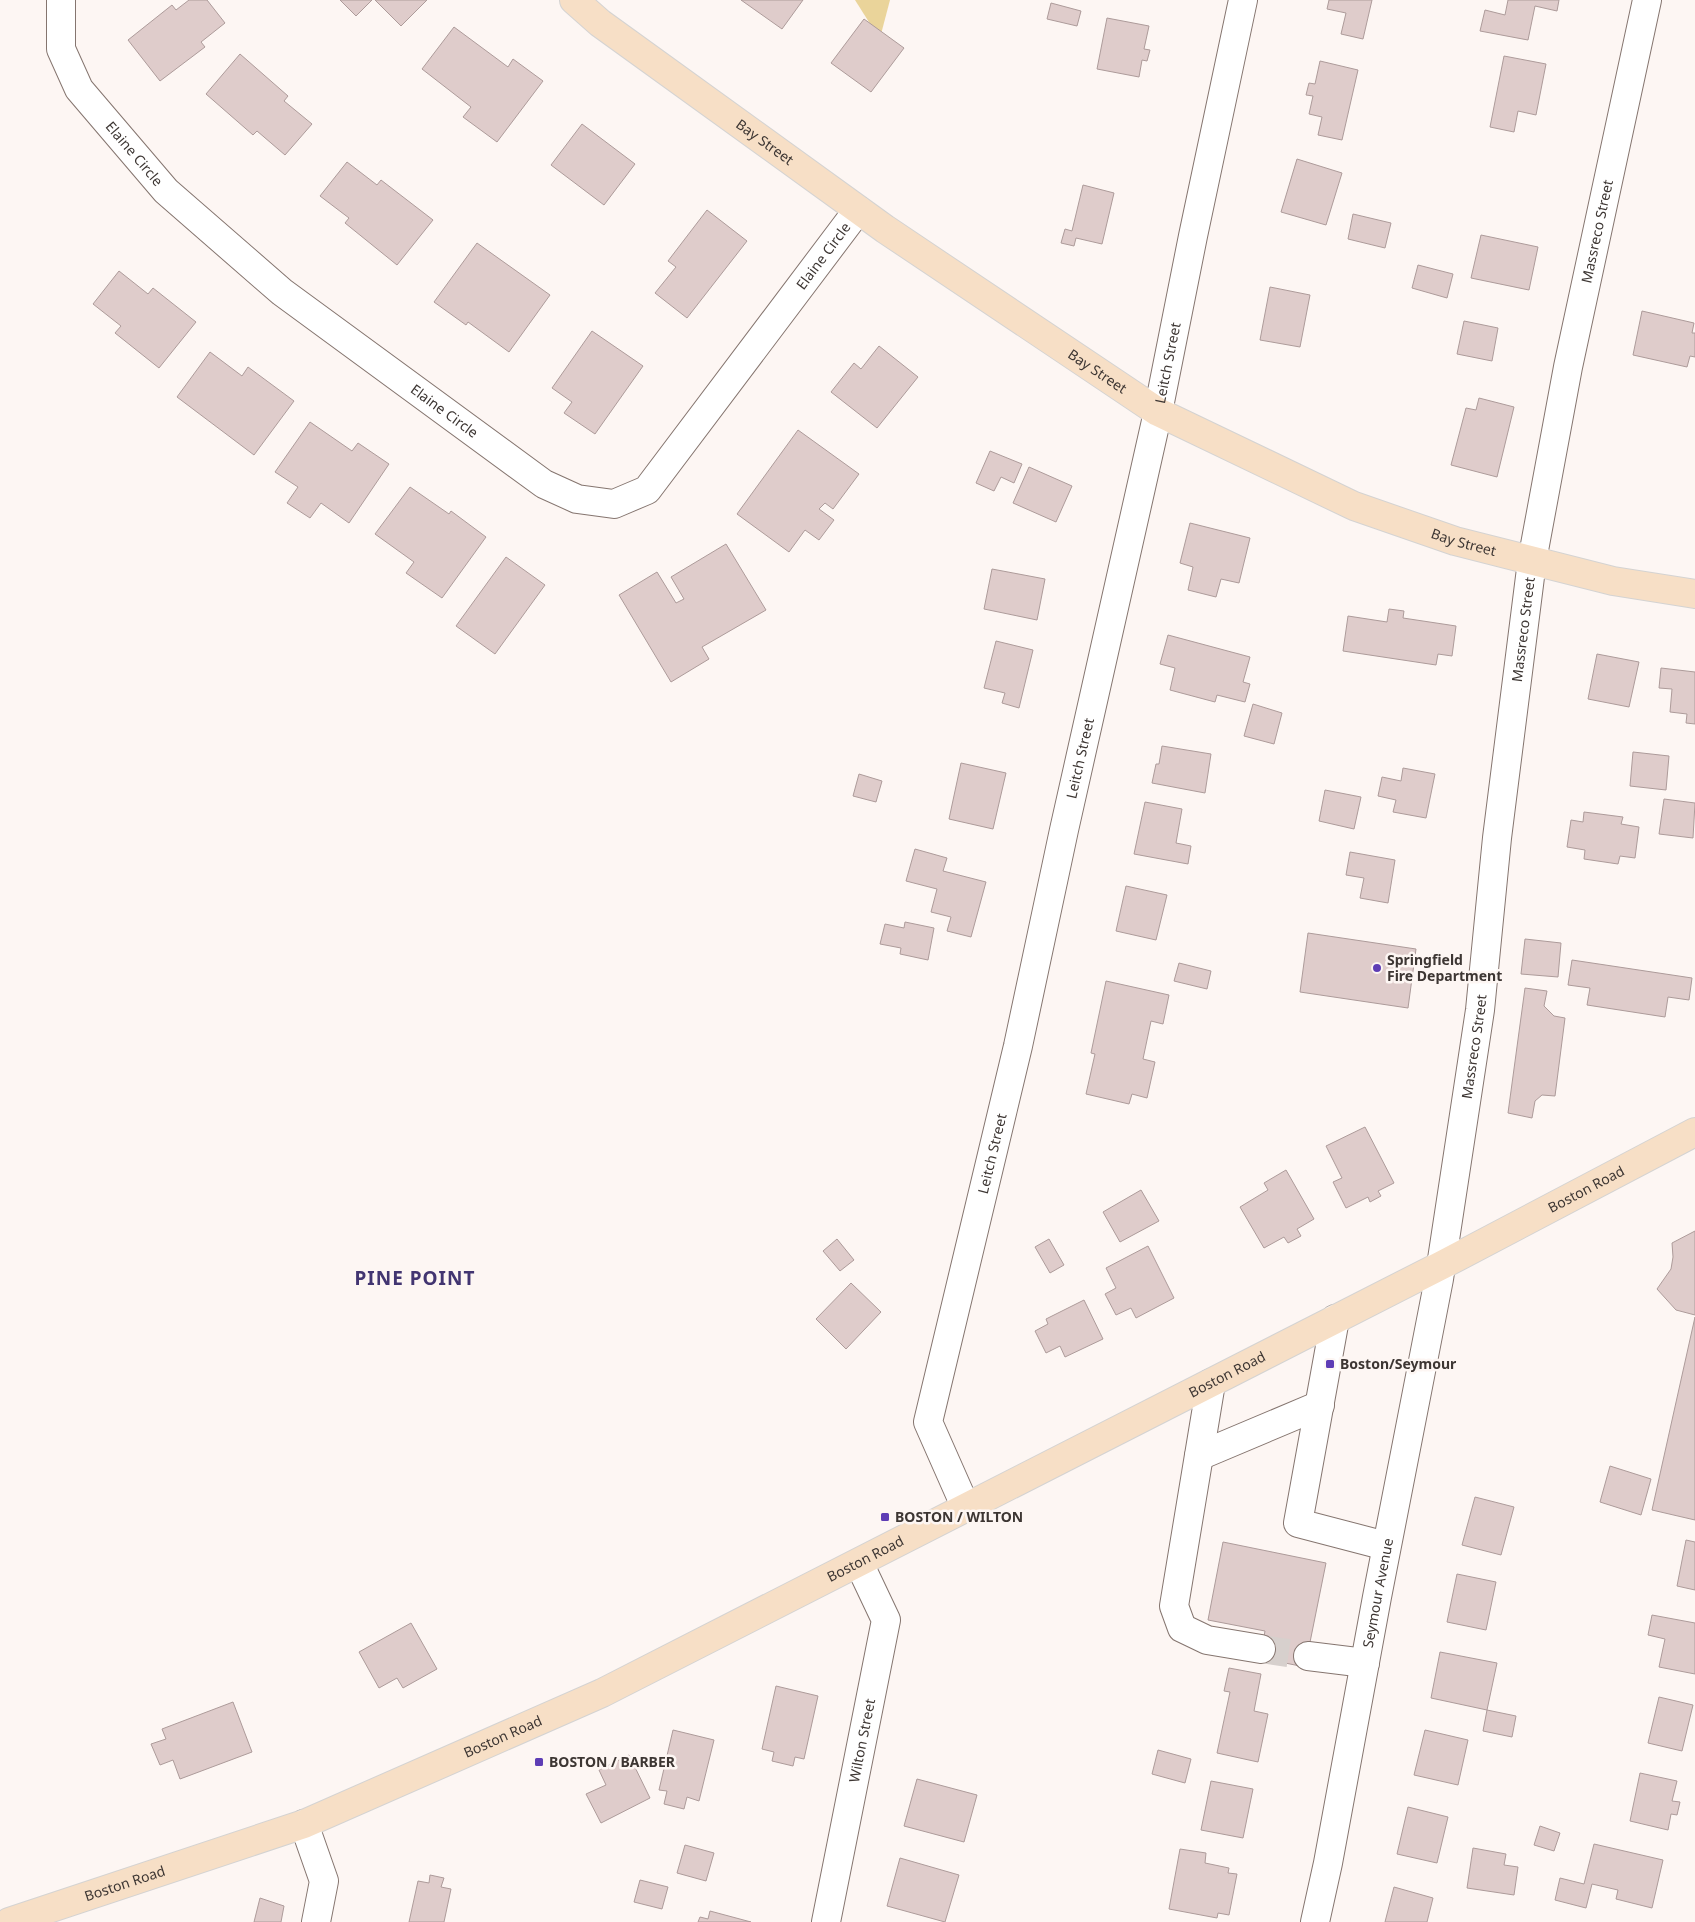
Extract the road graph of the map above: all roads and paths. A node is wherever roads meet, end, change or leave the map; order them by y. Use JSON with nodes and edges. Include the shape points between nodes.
{"nodes":[{"id":1,"x":61,"y":0,"type":"edge"},
{"id":2,"x":574,"y":0,"type":"edge"},
{"id":3,"x":1243,"y":0,"type":"edge"},
{"id":4,"x":1647,"y":0,"type":"edge"},
{"id":5,"x":858,"y":210,"type":"junction"},
{"id":6,"x":1158,"y":412,"type":"junction"},
{"id":7,"x":1532,"y":561,"type":"junction"},
{"id":8,"x":1695,"y":594,"type":"edge"},
{"id":9,"x":1695,"y":1132,"type":"edge"},
{"id":10,"x":1442,"y":1265,"type":"junction"},
{"id":11,"x":1335,"y":1319,"type":"junction"},
{"id":12,"x":1211,"y":1383,"type":"junction"},
{"id":13,"x":1320,"y":1405,"type":"junction"},
{"id":14,"x":1199,"y":1456,"type":"junction"},
{"id":15,"x":966,"y":1508,"type":"junction"},
{"id":16,"x":1386,"y":1546,"type":"junction"},
{"id":17,"x":859,"y":1563,"type":"junction"},
{"id":18,"x":1261,"y":1649,"type":"tunnel mouth"},
{"id":19,"x":1308,"y":1656,"type":"tunnel mouth"},
{"id":20,"x":1365,"y":1662,"type":"junction"},
{"id":21,"x":304,"y":1824,"type":"junction"},
{"id":22,"x":9,"y":1922,"type":"edge"},
{"id":23,"x":316,"y":1922,"type":"edge"},
{"id":24,"x":826,"y":1922,"type":"edge"},
{"id":25,"x":1315,"y":1922,"type":"edge"}],
"edges":[{"from":1,"to":5,"type":"street","name":"Elaine Circle","via":[[61,49],[80,89],[166,192],[282,292],[544,484],[577,498],[614,504],[647,490]]},
{"from":2,"to":5,"type":"main road","name":"Bay Street","via":[[600,23]]},
{"from":3,"to":6,"type":"street","name":"Leitch Street"},
{"from":4,"to":7,"type":"street","name":"Massreco Street","via":[[1568,367]]},
{"from":5,"to":6,"type":"main road","name":"Bay Street"},
{"from":6,"to":7,"type":"main road","name":"Bay Street","via":[[1354,506],[1455,541]]},
{"from":6,"to":15,"type":"street","name":"Leitch Street","via":[[1018,1046],[928,1422]]},
{"from":7,"to":8,"type":"main road","name":"Bay Street","via":[[1613,582]]},
{"from":7,"to":10,"type":"street","name":"Massreco Street","via":[[1497,838],[1480,1010]]},
{"from":9,"to":10,"type":"main road","name":"Boston Road"},
{"from":10,"to":11,"type":"main road","name":"Boston Road"},
{"from":10,"to":16,"type":"street","name":"Seymour Avenue"},
{"from":11,"to":12,"type":"main road","name":"Boston Road"},
{"from":11,"to":13,"type":"street"},
{"from":12,"to":14,"type":"street"},
{"from":12,"to":15,"type":"main road","name":"Boston Road"},
{"from":13,"to":14,"type":"street"},
{"from":13,"to":16,"type":"street","via":[[1298,1523]]},
{"from":14,"to":18,"type":"street","via":[[1174,1606],[1182,1628],[1207,1640]]},
{"from":15,"to":17,"type":"main road","name":"Boston Road"},
{"from":16,"to":20,"type":"street","name":"Seymour Avenue"},
{"from":17,"to":21,"type":"main road","name":"Boston Road","via":[[602,1693]]},
{"from":17,"to":24,"type":"street","name":"Wilton Street","via":[[886,1620]]},
{"from":19,"to":20,"type":"street"},
{"from":20,"to":25,"type":"street","name":"Seymour Avenue"},
{"from":21,"to":22,"type":"main road","name":"Boston Road"},
{"from":21,"to":23,"type":"street","via":[[324,1881]]}]}
